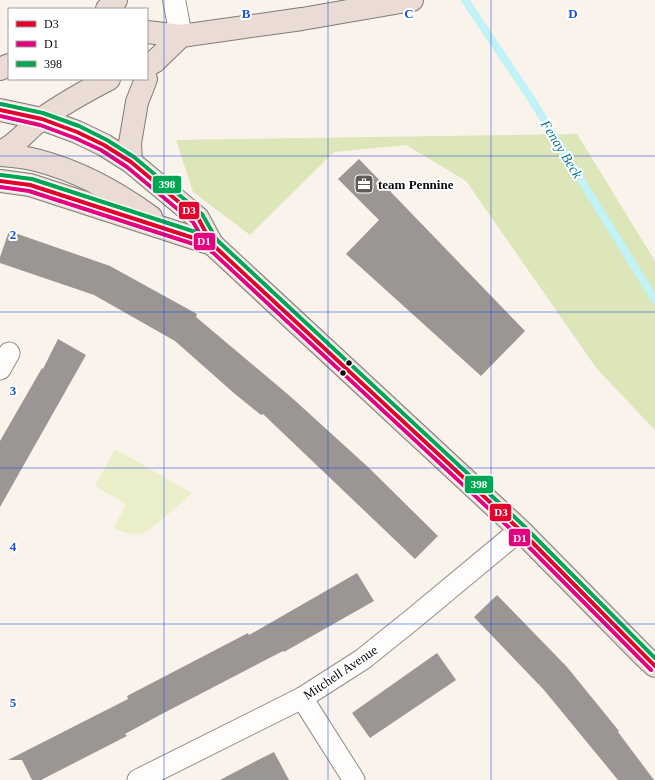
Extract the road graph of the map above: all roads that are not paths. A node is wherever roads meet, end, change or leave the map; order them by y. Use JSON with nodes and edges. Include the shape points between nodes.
{"nodes":[{"id":1,"x":116,"y":0,"type":"edge"},
{"id":2,"x":174,"y":0,"type":"edge"},
{"id":3,"x":412,"y":0,"type":"edge"},
{"id":4,"x":108,"y":8,"type":"edge"},
{"id":5,"x":148,"y":32,"type":"edge"},
{"id":6,"x":181,"y":36,"type":"junction"},
{"id":7,"x":148,"y":71,"type":"edge"},
{"id":8,"x":107,"y":80,"type":"edge"},
{"id":9,"x":144,"y":80,"type":"edge"},
{"id":10,"x":0,"y":110,"type":"edge"},
{"id":11,"x":42,"y":119,"type":"junction"},
{"id":12,"x":0,"y":153,"type":"edge"},
{"id":13,"x":131,"y":162,"type":"junction"},
{"id":14,"x":0,"y":180,"type":"edge"},
{"id":15,"x":170,"y":231,"type":"junction"},
{"id":16,"x":212,"y":244,"type":"junction"},
{"id":17,"x":520,"y":530,"type":"junction"},
{"id":18,"x":650,"y":661,"type":"edge"},
{"id":19,"x":655,"y":680,"type":"edge"},
{"id":20,"x":302,"y":698,"type":"junction"},
{"id":21,"x":138,"y":780,"type":"edge"},
{"id":22,"x":354,"y":780,"type":"edge"}],
"edges":[{"from":1,"to":4,"type":"highway"},
{"from":2,"to":6,"type":"street"},
{"from":3,"to":6,"type":"highway"},
{"from":5,"to":6,"type":"highway"},
{"from":6,"to":7,"type":"highway"},
{"from":8,"to":11,"type":"highway","via":[[73,98]]},
{"from":9,"to":13,"type":"highway","via":[[136,102],[130,143]]},
{"from":10,"to":11,"type":"highway"},
{"from":11,"to":12,"type":"highway"},
{"from":11,"to":13,"type":"highway","via":[[104,144]]},
{"from":12,"to":15,"type":"highway","via":[[36,160],[96,182],[134,204]]},
{"from":13,"to":16,"type":"highway","via":[[198,218]]},
{"from":14,"to":15,"type":"highway","via":[[30,185]]},
{"from":15,"to":16,"type":"highway"},
{"from":16,"to":17,"type":"highway"},
{"from":17,"to":18,"type":"highway"},
{"from":17,"to":20,"type":"street","name":"Mitchell Avenue","via":[[363,659]]},
{"from":18,"to":19,"type":"highway"},
{"from":20,"to":21,"type":"street","name":"Mitchell Avenue"},
{"from":20,"to":22,"type":"street"}]}
